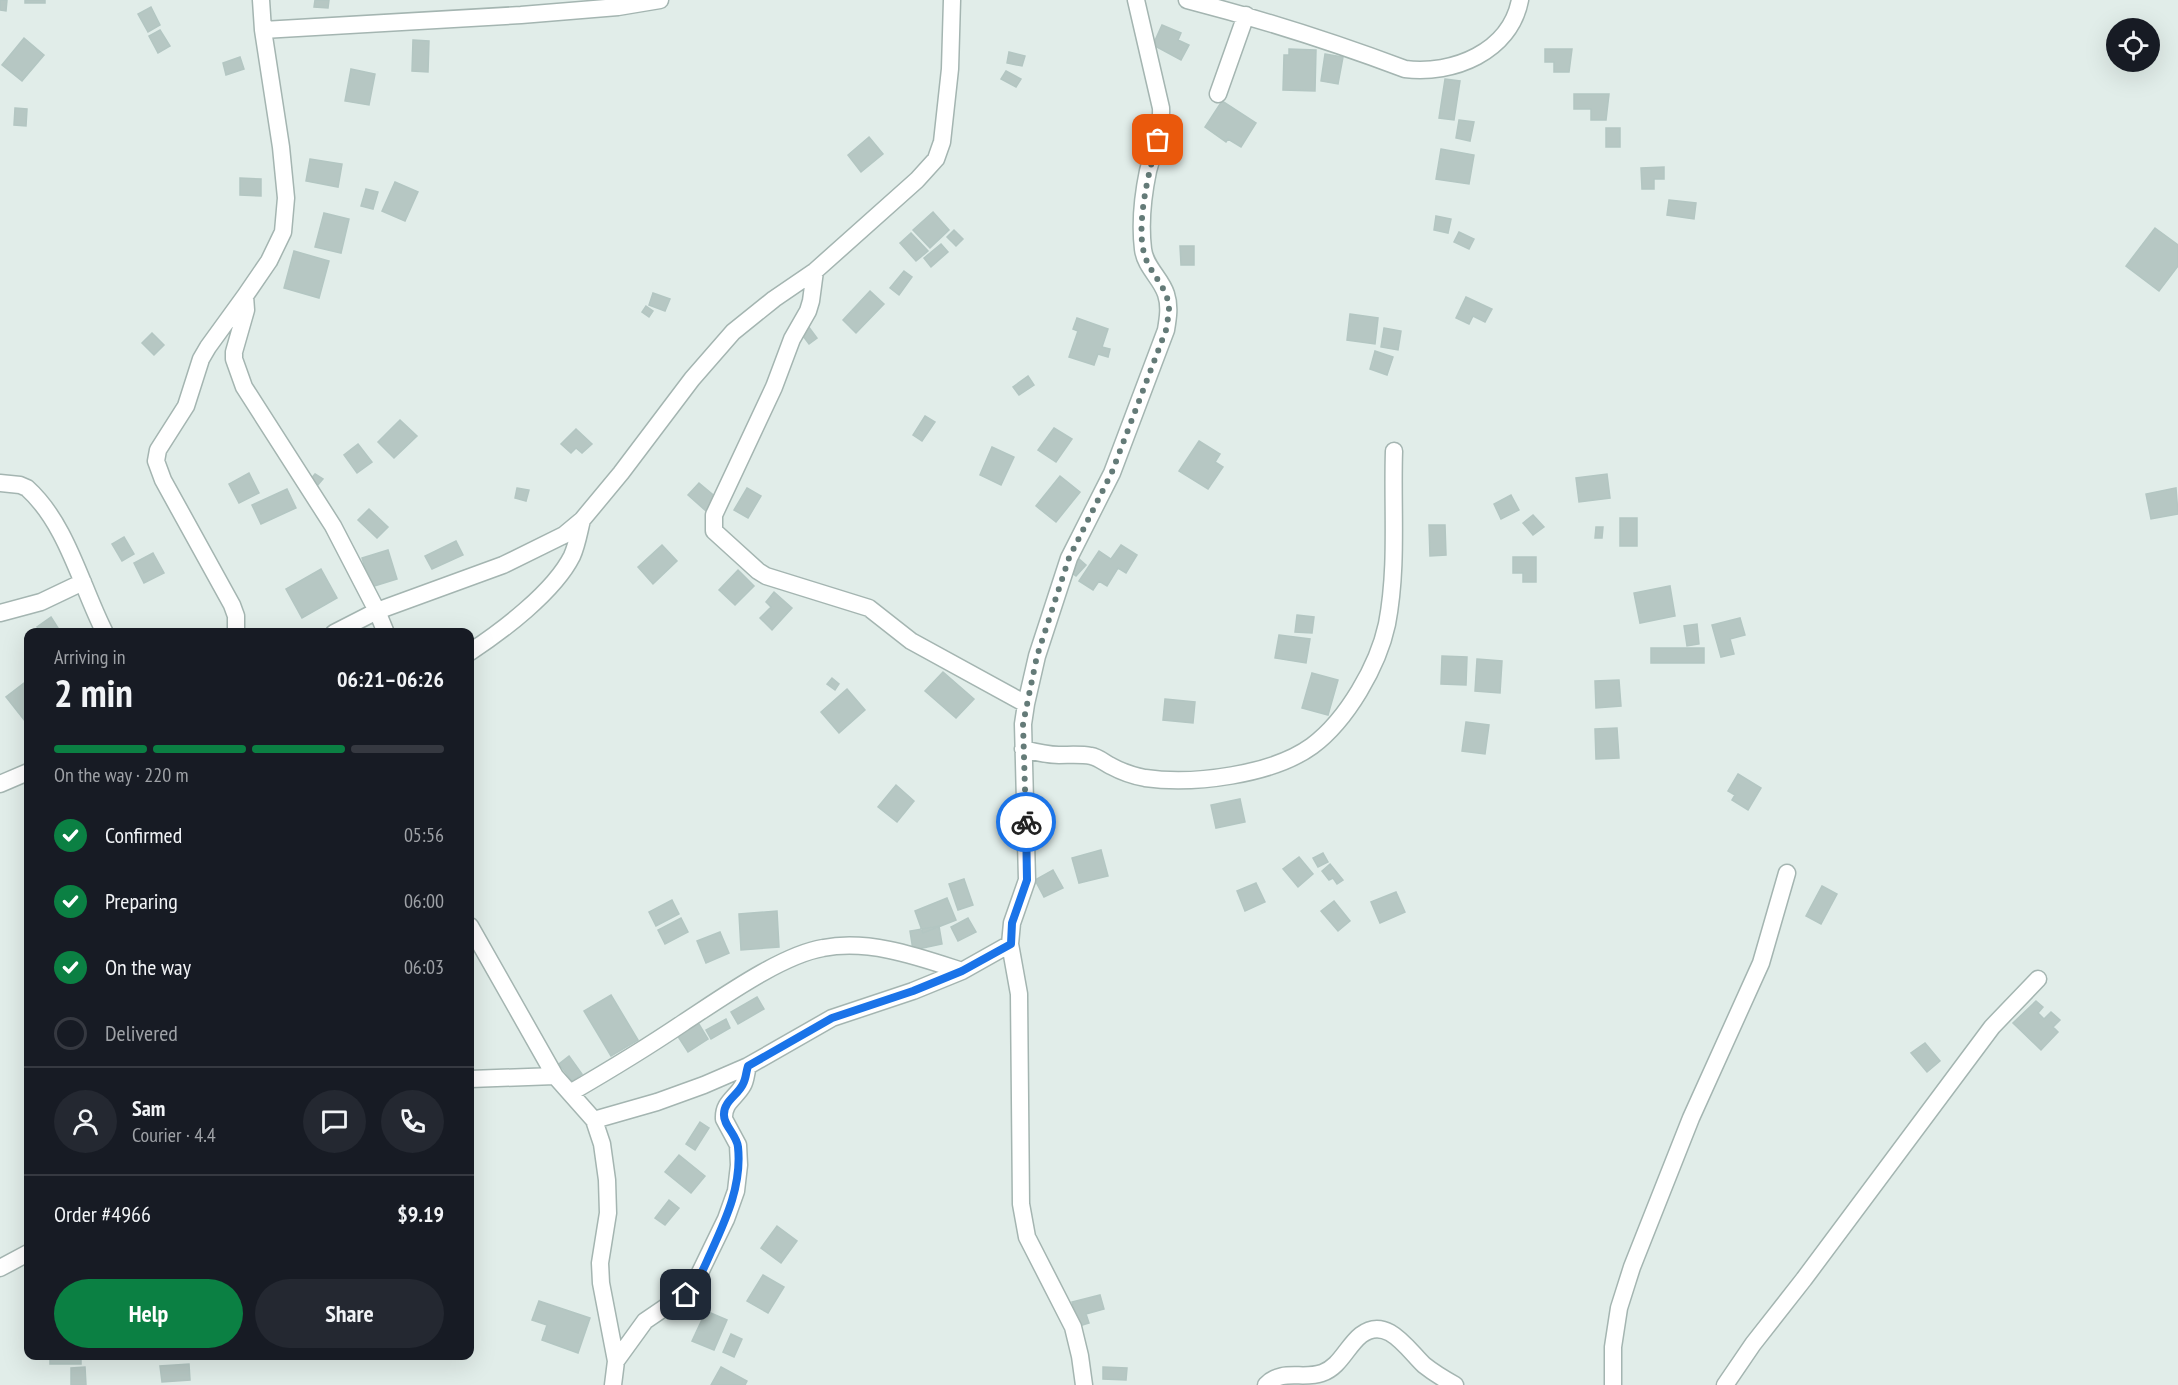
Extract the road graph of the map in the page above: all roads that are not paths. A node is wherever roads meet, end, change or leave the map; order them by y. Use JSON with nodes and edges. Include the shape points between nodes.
{"nodes":[{"id":1,"x":261,"y":0,"type":"edge"},
{"id":2,"x":660,"y":0,"type":"edge"},
{"id":3,"x":952,"y":0,"type":"edge"},
{"id":4,"x":1136,"y":0,"type":"edge"},
{"id":5,"x":1187,"y":0,"type":"edge"},
{"id":6,"x":1520,"y":0,"type":"edge"},
{"id":7,"x":1246,"y":15,"type":"junction"},
{"id":8,"x":263,"y":30,"type":"junction"},
{"id":9,"x":1218,"y":94,"type":"dead end"},
{"id":10,"x":815,"y":271,"type":"junction"},
{"id":11,"x":245,"y":296,"type":"junction"},
{"id":12,"x":1394,"y":452,"type":"dead end"},
{"id":13,"x":0,"y":483,"type":"edge"},
{"id":14,"x":582,"y":520,"type":"junction"},
{"id":15,"x":83,"y":582,"type":"junction"},
{"id":16,"x":377,"y":611,"type":"junction"},
{"id":17,"x":0,"y":614,"type":"edge"},
{"id":18,"x":103,"y":628,"type":"edge"},
{"id":19,"x":236,"y":628,"type":"edge"},
{"id":20,"x":344,"y":628,"type":"edge"},
{"id":21,"x":384,"y":628,"type":"edge"},
{"id":22,"x":474,"y":649,"type":"edge"},
{"id":23,"x":1026,"y":704,"type":"junction"},
{"id":24,"x":1023,"y":749,"type":"junction"},
{"id":25,"x":24,"y":774,"type":"edge"},
{"id":26,"x":0,"y":784,"type":"edge"},
{"id":27,"x":1787,"y":873,"type":"dead end"},
{"id":28,"x":474,"y":933,"type":"edge"},
{"id":29,"x":1011,"y":944,"type":"junction"},
{"id":30,"x":962,"y":971,"type":"junction"},
{"id":31,"x":2038,"y":979,"type":"dead end"},
{"id":32,"x":748,"y":1066,"type":"junction"},
{"id":33,"x":555,"y":1076,"type":"junction"},
{"id":34,"x":474,"y":1079,"type":"edge"},
{"id":35,"x":570,"y":1093,"type":"junction"},
{"id":36,"x":594,"y":1120,"type":"junction"},
{"id":37,"x":24,"y":1255,"type":"edge"},
{"id":38,"x":0,"y":1268,"type":"edge"},
{"id":39,"x":616,"y":1361,"type":"junction"},
{"id":40,"x":613,"y":1385,"type":"edge"},
{"id":41,"x":1084,"y":1385,"type":"edge"},
{"id":42,"x":1266,"y":1385,"type":"edge"},
{"id":43,"x":1455,"y":1385,"type":"edge"},
{"id":44,"x":1613,"y":1385,"type":"edge"},
{"id":45,"x":1725,"y":1385,"type":"edge"}],
"edges":[{"from":1,"to":8,"type":"street"},
{"from":2,"to":8,"type":"street","via":[[532,14]]},
{"from":3,"to":10,"type":"street","via":[[946,117],[936,159]]},
{"from":4,"to":23,"type":"street","via":[[1162,123],[1148,172],[1143,251],[1165,292],[1169,308],[1166,330],[1116,462],[1069,558],[1037,656]]},
{"from":5,"to":7,"type":"street"},
{"from":6,"to":7,"type":"street","via":[[1517,15],[1501,39],[1482,54],[1430,71],[1404,69]]},
{"from":7,"to":9,"type":"street"},
{"from":8,"to":11,"type":"street","via":[[286,198],[283,232]]},
{"from":10,"to":14,"type":"street","via":[[750,317],[719,347]]},
{"from":10,"to":23,"type":"street","via":[[808,311],[714,515],[714,531],[766,576],[869,608],[911,640]]},
{"from":11,"to":16,"type":"street","via":[[246,310],[234,352],[244,387],[333,526]]},
{"from":11,"to":19,"type":"street","via":[[201,359],[186,406],[158,450],[156,461],[232,605]]},
{"from":12,"to":24,"type":"street","via":[[1395,552],[1382,642],[1343,715],[1311,746],[1283,761],[1245,772],[1165,780],[1125,772],[1090,756]]},
{"from":13,"to":15,"type":"street","via":[[20,485],[31,492],[64,540]]},
{"from":14,"to":16,"type":"street","via":[[551,543],[503,565]]},
{"from":14,"to":22,"type":"street","via":[[572,557],[558,576],[538,598]]},
{"from":15,"to":17,"type":"street","via":[[41,602]]},
{"from":15,"to":18,"type":"street"},
{"from":16,"to":20,"type":"street"},
{"from":16,"to":21,"type":"street"},
{"from":23,"to":24,"type":"street"},
{"from":24,"to":29,"type":"street","via":[[1027,880],[1012,923]]},
{"from":25,"to":26,"type":"street"},
{"from":27,"to":44,"type":"street","via":[[1764,954],[1691,1118],[1632,1267],[1619,1308]]},
{"from":28,"to":33,"type":"street"},
{"from":29,"to":30,"type":"street"},
{"from":29,"to":41,"type":"street","via":[[1019,994],[1023,1221],[1027,1237],[1073,1327]]},
{"from":30,"to":32,"type":"street","via":[[832,1018]]},
{"from":30,"to":35,"type":"street","via":[[878,948],[844,946],[805,952],[727,995]]},
{"from":31,"to":45,"type":"street","via":[[1992,1027]]},
{"from":32,"to":36,"type":"street","via":[[657,1102]]},
{"from":32,"to":39,"type":"street","via":[[743,1085],[725,1107],[724,1119],[738,1144],[739,1165],[736,1191],[726,1219],[692,1289],[645,1321]]},
{"from":33,"to":34,"type":"street"},
{"from":33,"to":35,"type":"street"},
{"from":35,"to":36,"type":"street"},
{"from":36,"to":39,"type":"street","via":[[607,1180],[601,1282]]},
{"from":37,"to":38,"type":"street"},
{"from":39,"to":40,"type":"street"},
{"from":42,"to":43,"type":"street","via":[[1279,1376],[1328,1371],[1361,1336],[1378,1329],[1388,1330],[1424,1364]]}]}
